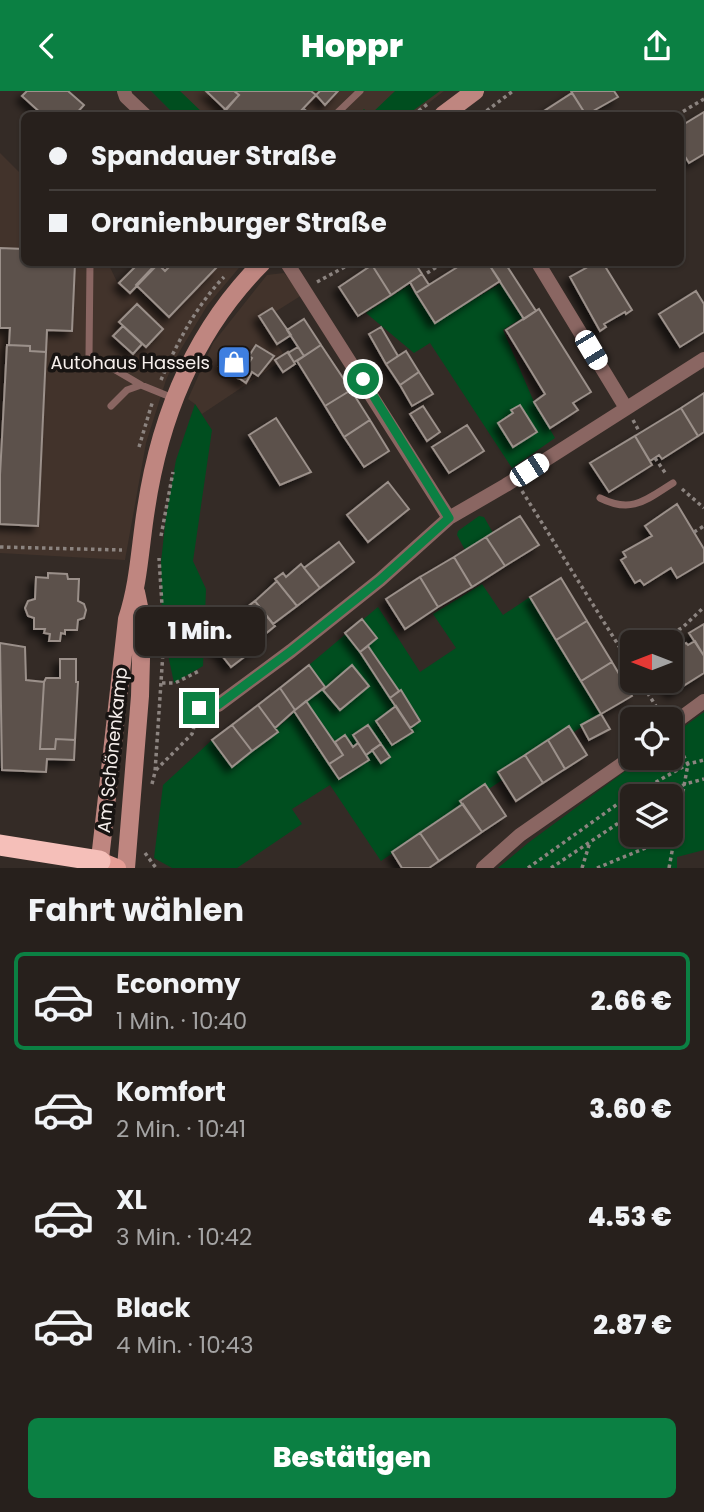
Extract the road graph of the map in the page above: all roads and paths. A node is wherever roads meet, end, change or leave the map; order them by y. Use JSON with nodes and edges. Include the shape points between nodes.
{"nodes":[{"id":1,"x":124,"y":91,"type":"edge"},
{"id":2,"x":360,"y":91,"type":"edge"},
{"id":3,"x":475,"y":91,"type":"edge"},
{"id":4,"x":513,"y":91,"type":"edge"},
{"id":5,"x":704,"y":99,"type":"edge"},
{"id":6,"x":303,"y":109,"type":"dead end"},
{"id":7,"x":142,"y":112,"type":"edge"},
{"id":8,"x":306,"y":112,"type":"edge"},
{"id":9,"x":338,"y":112,"type":"edge"},
{"id":10,"x":447,"y":112,"type":"edge"},
{"id":11,"x":485,"y":112,"type":"edge"},
{"id":12,"x":682,"y":112,"type":"edge"},
{"id":13,"x":90,"y":266,"type":"edge"},
{"id":14,"x":259,"y":266,"type":"edge"},
{"id":15,"x":290,"y":266,"type":"edge"},
{"id":16,"x":347,"y":266,"type":"edge"},
{"id":17,"x":438,"y":266,"type":"edge"},
{"id":18,"x":540,"y":266,"type":"edge"},
{"id":19,"x":427,"y":273,"type":"dead end"},
{"id":20,"x":306,"y":290,"type":"junction"},
{"id":21,"x":89,"y":356,"type":"dead end"},
{"id":22,"x":704,"y":359,"type":"edge"},
{"id":23,"x":112,"y":368,"type":"dead end"},
{"id":24,"x":141,"y":385,"type":"junction"},
{"id":25,"x":173,"y":398,"type":"junction"},
{"id":26,"x":111,"y":405,"type":"dead end"},
{"id":27,"x":626,"y":408,"type":"junction"},
{"id":28,"x":175,"y":459,"type":"dead end"},
{"id":29,"x":513,"y":480,"type":"junction"},
{"id":30,"x":674,"y":483,"type":"dead end"},
{"id":31,"x":600,"y":498,"type":"dead end"},
{"id":32,"x":449,"y":518,"type":"junction"},
{"id":33,"x":704,"y":526,"type":"edge"},
{"id":34,"x":694,"y":532,"type":"dead end"},
{"id":35,"x":161,"y":540,"type":"dead end"},
{"id":36,"x":0,"y":547,"type":"edge"},
{"id":37,"x":122,"y":550,"type":"dead end"},
{"id":38,"x":158,"y":554,"type":"dead end"},
{"id":39,"x":136,"y":592,"type":"junction"},
{"id":40,"x":703,"y":609,"type":"edge"},
{"id":41,"x":678,"y":630,"type":"edge"},
{"id":42,"x":620,"y":649,"type":"edge"},
{"id":43,"x":198,"y":671,"type":"dead end"},
{"id":44,"x":162,"y":683,"type":"junction"},
{"id":45,"x":704,"y":701,"type":"edge"},
{"id":46,"x":199,"y":708,"type":"joint"},
{"id":47,"x":683,"y":716,"type":"edge"},
{"id":48,"x":683,"y":755,"type":"edge"},
{"id":49,"x":704,"y":760,"type":"edge"},
{"id":50,"x":688,"y":764,"type":"junction"},
{"id":51,"x":620,"y":765,"type":"edge"},
{"id":52,"x":678,"y":771,"type":"joint"},
{"id":53,"x":155,"y":772,"type":"junction"},
{"id":54,"x":704,"y":779,"type":"edge"},
{"id":55,"x":685,"y":784,"type":"junction"},
{"id":56,"x":150,"y":788,"type":"dead end"},
{"id":57,"x":683,"y":797,"type":"edge"},
{"id":58,"x":620,"y":821,"type":"edge"},
{"id":59,"x":590,"y":840,"type":"junction"},
{"id":60,"x":0,"y":845,"type":"edge"},
{"id":61,"x":648,"y":847,"type":"edge"},
{"id":62,"x":674,"y":847,"type":"edge"},
{"id":63,"x":143,"y":848,"type":"dead end"},
{"id":64,"x":105,"y":866,"type":"edge"},
{"id":65,"x":156,"y":867,"type":"edge"},
{"id":66,"x":126,"y":868,"type":"edge"},
{"id":67,"x":162,"y":868,"type":"edge"},
{"id":68,"x":483,"y":868,"type":"edge"},
{"id":69,"x":528,"y":868,"type":"edge"},
{"id":70,"x":551,"y":868,"type":"edge"},
{"id":71,"x":582,"y":868,"type":"edge"},
{"id":72,"x":597,"y":868,"type":"edge"},
{"id":73,"x":669,"y":868,"type":"edge"}],
"edges":[{"from":1,"to":7,"type":"street"},
{"from":2,"to":9,"type":"lane"},
{"from":3,"to":10,"type":"main road"},
{"from":4,"to":11,"type":"path"},
{"from":5,"to":12,"type":"path"},
{"from":6,"to":8,"type":"path"},
{"from":13,"to":21,"type":"lane"},
{"from":14,"to":25,"type":"main road","name":"Am Schönenkamp","via":[[223,309]]},
{"from":15,"to":20,"type":"street"},
{"from":16,"to":20,"type":"path"},
{"from":17,"to":19,"type":"path"},
{"from":18,"to":27,"type":"street"},
{"from":20,"to":32,"type":"street"},
{"from":22,"to":27,"type":"street"},
{"from":23,"to":24,"type":"lane"},
{"from":24,"to":25,"type":"lane"},
{"from":24,"to":26,"type":"lane","via":[[127,390]]},
{"from":25,"to":39,"type":"main road","name":"Am Schönenkamp","via":[[155,461]]},
{"from":27,"to":29,"type":"street"},
{"from":28,"to":35,"type":"path"},
{"from":29,"to":32,"type":"street"},
{"from":29,"to":42,"type":"path"},
{"from":30,"to":31,"type":"lane","via":[[623,507]]},
{"from":32,"to":46,"type":"street","via":[[291,651],[218,705]]},
{"from":33,"to":34,"type":"path"},
{"from":36,"to":37,"type":"path"},
{"from":38,"to":44,"type":"path"},
{"from":39,"to":64,"type":"main road","name":"Am Schönenkamp","via":[[127,619]]},
{"from":39,"to":66,"type":"main road","name":"Am Schönenkamp","via":[[142,621],[140,696]]},
{"from":40,"to":41,"type":"path"},
{"from":43,"to":44,"type":"path","via":[[174,683]]},
{"from":44,"to":53,"type":"path"},
{"from":45,"to":47,"type":"street"},
{"from":46,"to":53,"type":"path","via":[[192,734]]},
{"from":48,"to":50,"type":"path"},
{"from":49,"to":50,"type":"path"},
{"from":50,"to":52,"type":"path"},
{"from":50,"to":55,"type":"path"},
{"from":51,"to":68,"type":"street","via":[[520,835]]},
{"from":52,"to":69,"type":"path","via":[[619,803]]},
{"from":53,"to":56,"type":"path"},
{"from":54,"to":55,"type":"path"},
{"from":55,"to":57,"type":"path"},
{"from":58,"to":59,"type":"path"},
{"from":59,"to":70,"type":"path"},
{"from":59,"to":71,"type":"path"},
{"from":60,"to":64,"type":"highway"},
{"from":61,"to":72,"type":"path"},
{"from":62,"to":73,"type":"path"},
{"from":63,"to":65,"type":"path"},
{"from":65,"to":67,"type":"path"}]}
